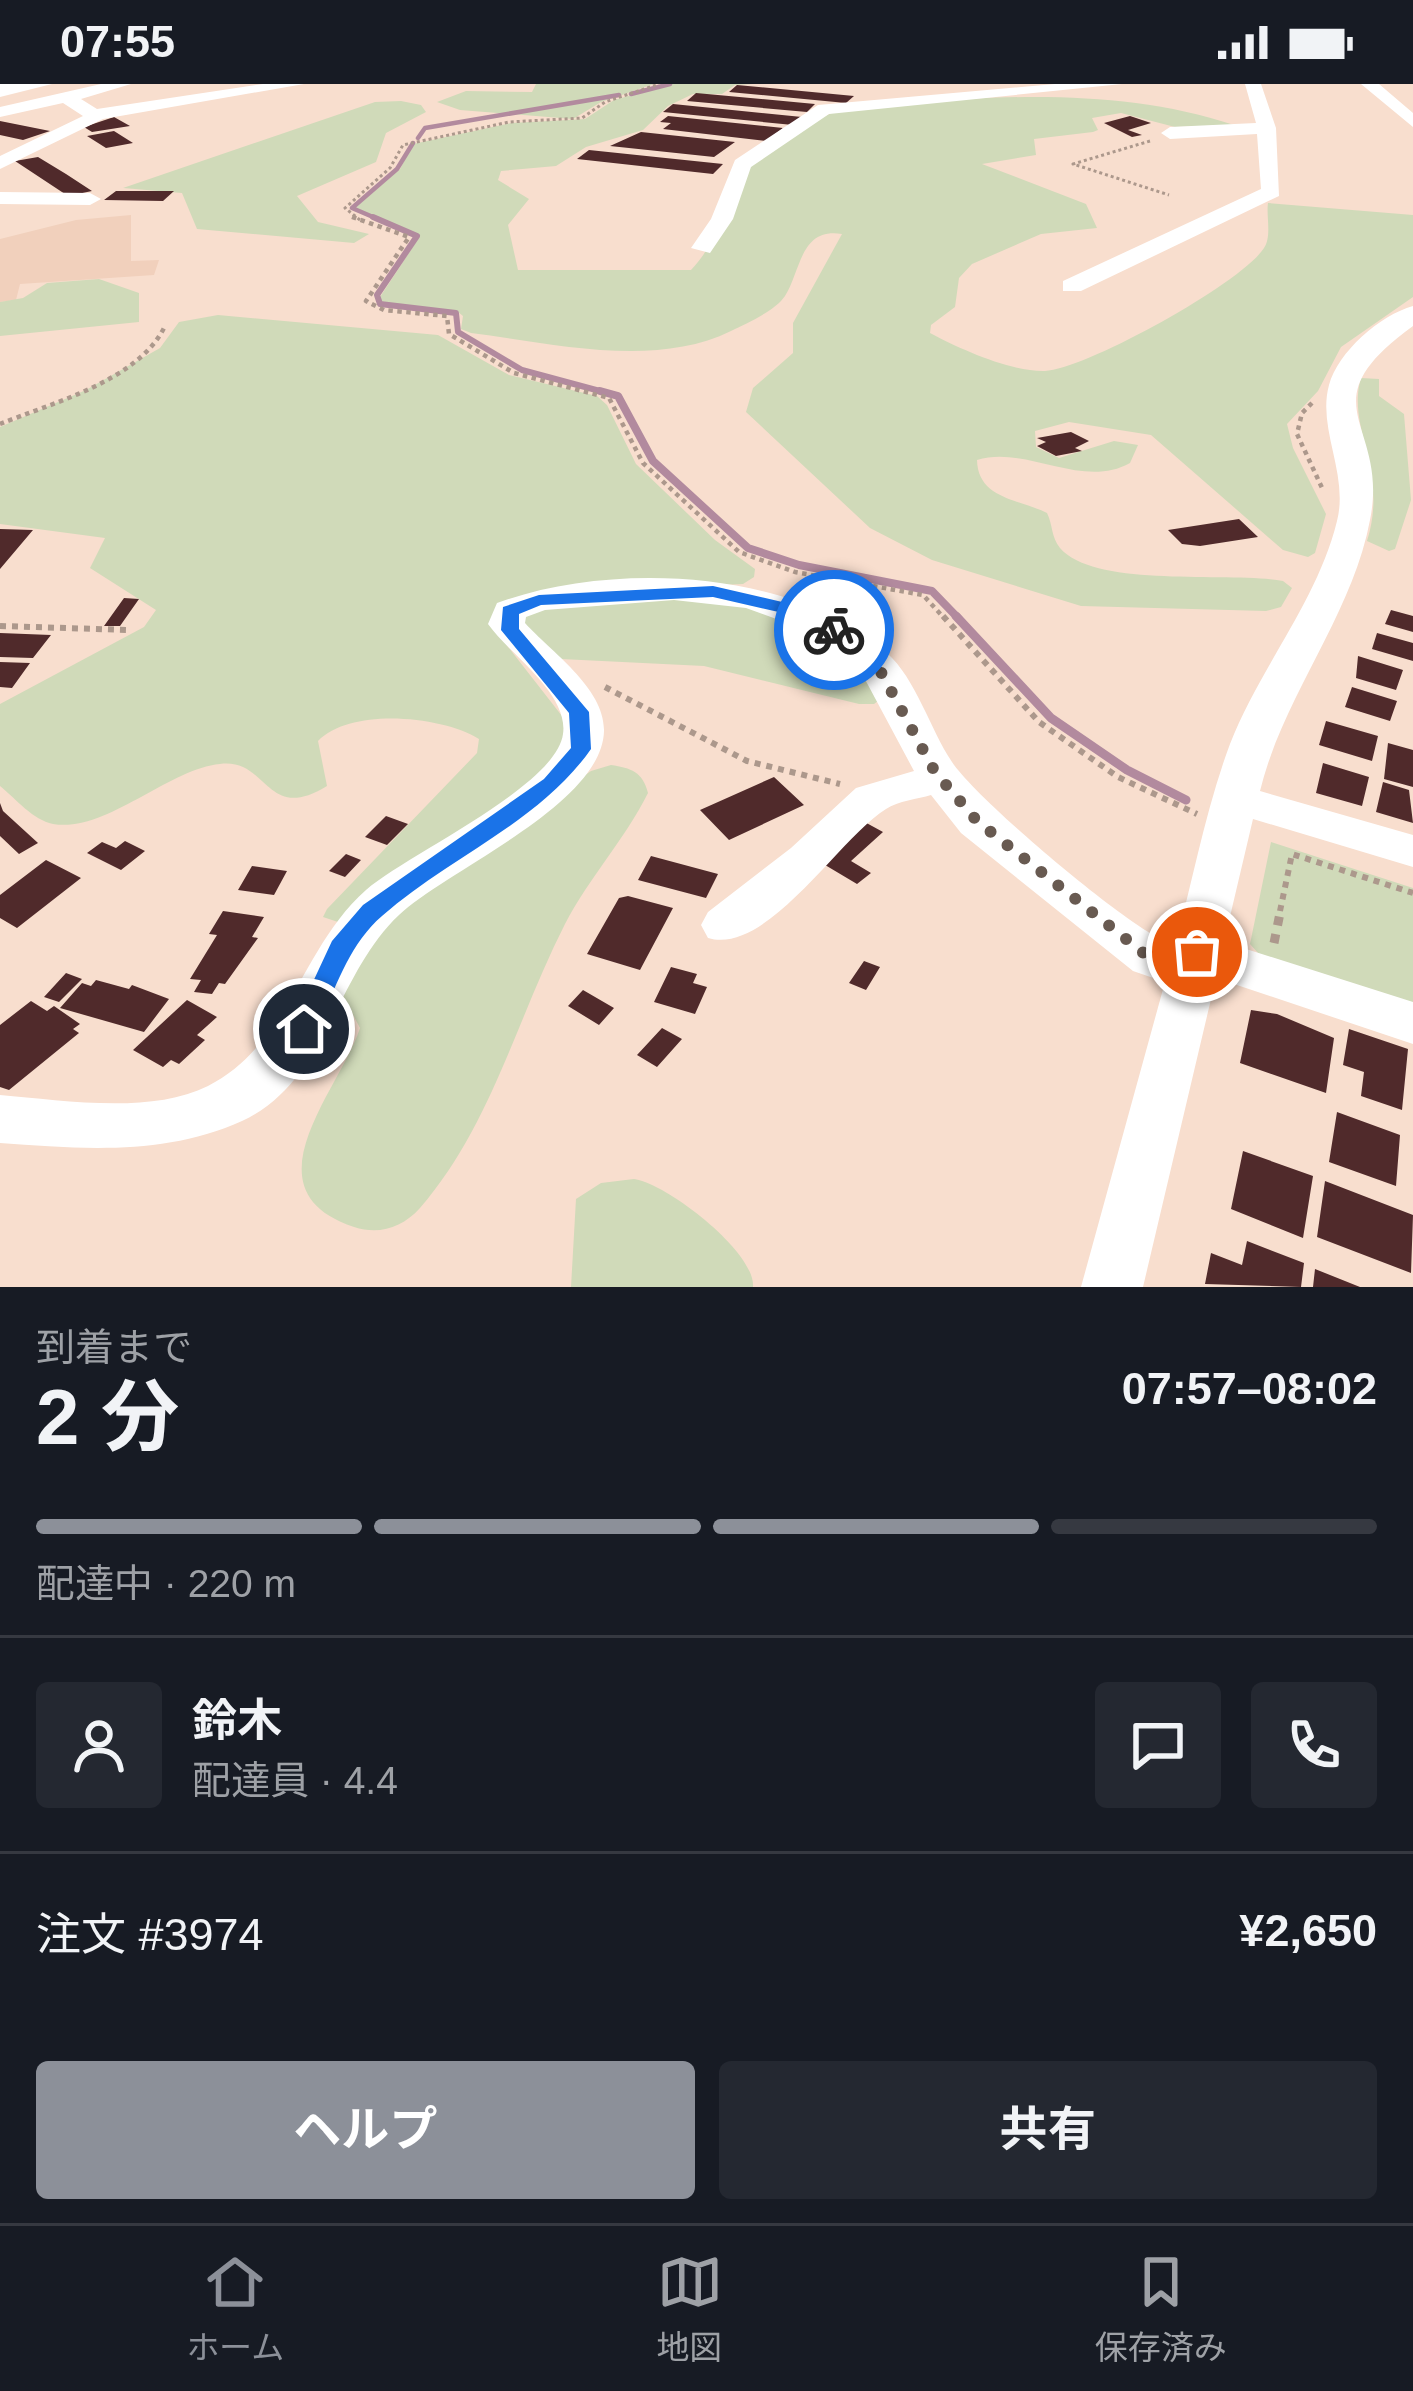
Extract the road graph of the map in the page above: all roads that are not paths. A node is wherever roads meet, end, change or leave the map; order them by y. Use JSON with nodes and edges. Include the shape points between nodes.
{"nodes":[{"id":1,"x":41,"y":84,"type":"edge"},
{"id":2,"x":123,"y":84,"type":"edge"},
{"id":3,"x":296,"y":84,"type":"edge"},
{"id":4,"x":1114,"y":84,"type":"edge"},
{"id":5,"x":1253,"y":84,"type":"edge"},
{"id":6,"x":1369,"y":84,"type":"edge"},
{"id":7,"x":1008,"y":87,"type":"edge"},
{"id":8,"x":0,"y":90,"type":"edge"},
{"id":9,"x":66,"y":97,"type":"junction"},
{"id":10,"x":0,"y":112,"type":"edge"},
{"id":11,"x":96,"y":115,"type":"junction"},
{"id":12,"x":1413,"y":122,"type":"edge"},
{"id":13,"x":1267,"y":128,"type":"junction"},
{"id":14,"x":1170,"y":133,"type":"road end"},
{"id":15,"x":0,"y":163,"type":"edge"},
{"id":16,"x":0,"y":198,"type":"edge"},
{"id":17,"x":90,"y":200,"type":"dead end"},
{"id":18,"x":702,"y":248,"type":"dead end"},
{"id":19,"x":1072,"y":286,"type":"dead end"},
{"id":20,"x":1413,"y":314,"type":"edge"},
{"id":21,"x":940,"y":778,"type":"junction"},
{"id":22,"x":1232,"y":812,"type":"junction"},
{"id":23,"x":1413,"y":851,"type":"edge"},
{"id":24,"x":725,"y":925,"type":"dead end"},
{"id":25,"x":1194,"y":962,"type":"junction"},
{"id":26,"x":1413,"y":1023,"type":"edge"},
{"id":27,"x":0,"y":1119,"type":"edge"},
{"id":28,"x":1112,"y":1287,"type":"edge"}],
"edges":[{"from":1,"to":8,"type":"main road"},
{"from":2,"to":9,"type":"street"},
{"from":3,"to":11,"type":"street"},
{"from":4,"to":7,"type":"street"},
{"from":5,"to":13,"type":"street"},
{"from":6,"to":12,"type":"street"},
{"from":7,"to":18,"type":"street","via":[[817,112],[742,164]]},
{"from":9,"to":10,"type":"street"},
{"from":9,"to":11,"type":"street"},
{"from":11,"to":15,"type":"street"},
{"from":13,"to":14,"type":"street"},
{"from":13,"to":19,"type":"street","via":[[1272,192]]},
{"from":16,"to":17,"type":"street"},
{"from":20,"to":22,"type":"street","via":[[1369,344],[1346,372],[1341,406],[1358,480],[1354,520],[1334,578],[1261,718]]},
{"from":21,"to":24,"type":"street","via":[[871,798]]},
{"from":21,"to":25,"type":"street","via":[[977,821],[1150,958]]},
{"from":21,"to":27,"type":"street","via":[[876,663],[822,623],[752,598],[674,590],[518,605],[506,624],[584,724],[575,761],[363,920],[294,1046],[265,1078],[224,1104],[177,1117]]},
{"from":22,"to":23,"type":"street"},
{"from":22,"to":25,"type":"street"},
{"from":25,"to":26,"type":"street"},
{"from":25,"to":28,"type":"street"}]}
